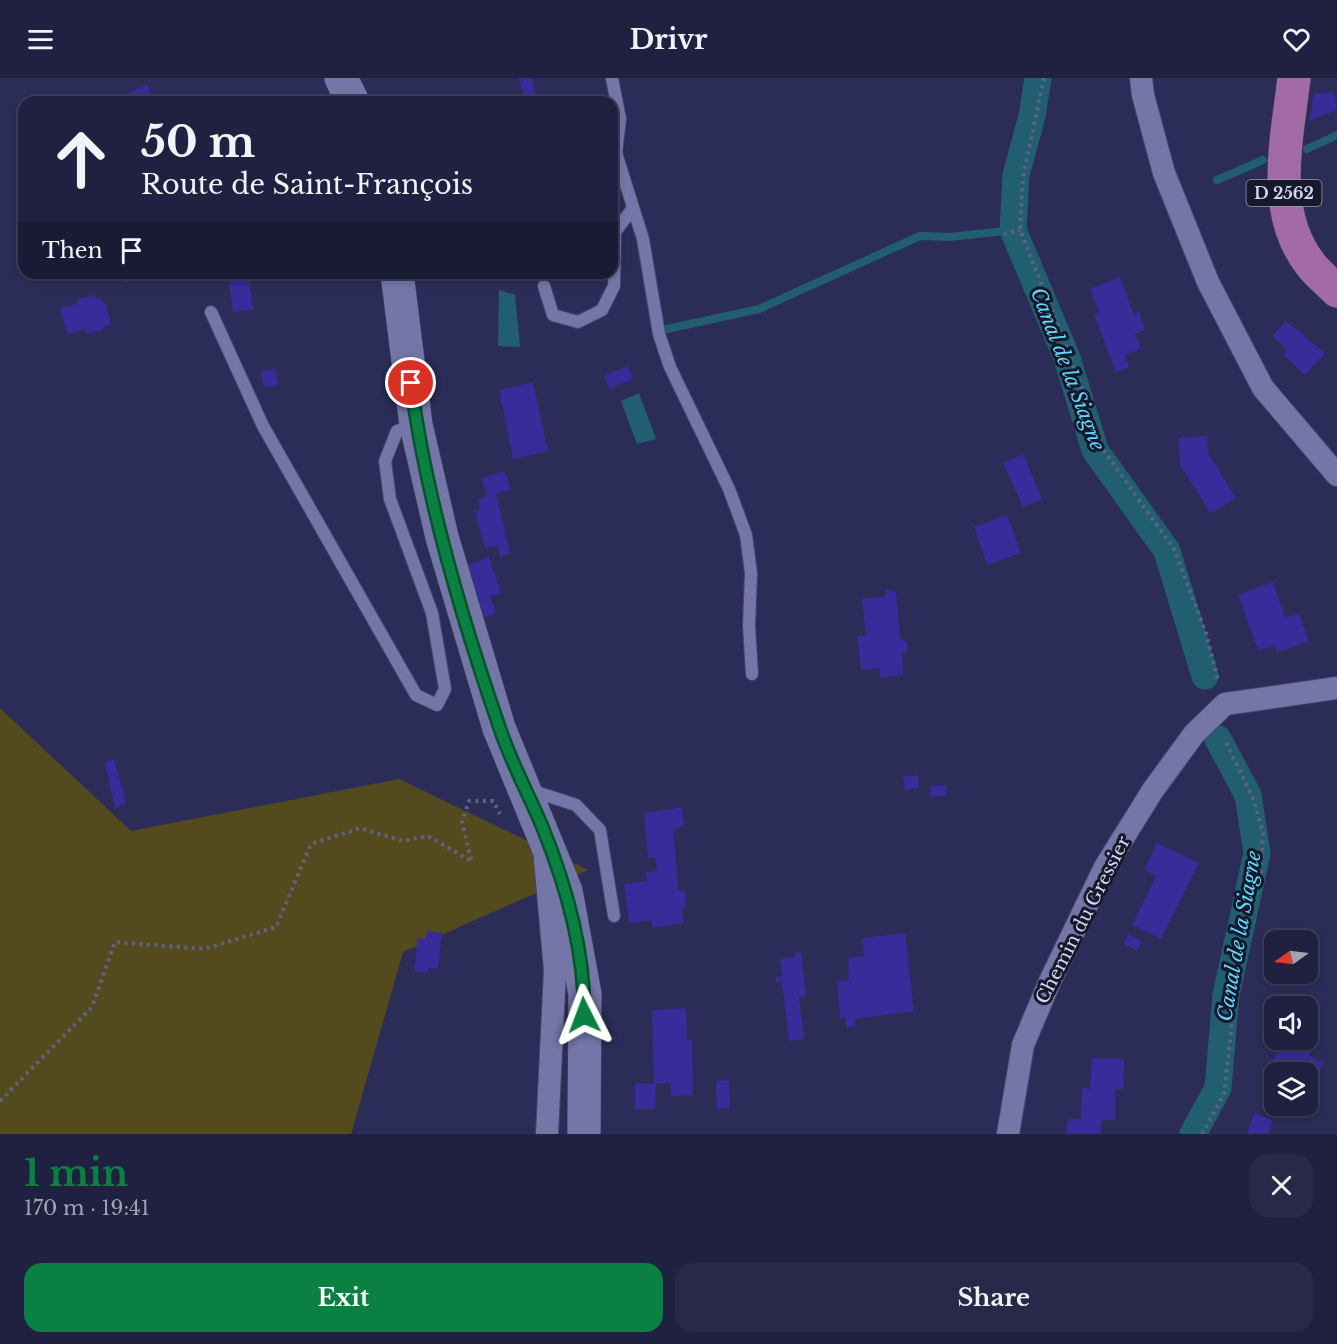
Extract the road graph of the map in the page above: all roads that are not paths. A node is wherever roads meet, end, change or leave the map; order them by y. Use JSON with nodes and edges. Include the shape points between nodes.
{"nodes":[{"id":1,"x":341,"y":78,"type":"edge"},
{"id":2,"x":612,"y":78,"type":"edge"},
{"id":3,"x":1141,"y":78,"type":"edge"},
{"id":4,"x":1294,"y":78,"type":"edge"},
{"id":5,"x":350,"y":96,"type":"edge"},
{"id":6,"x":616,"y":96,"type":"edge"},
{"id":7,"x":618,"y":109,"type":"edge"},
{"id":8,"x":618,"y":136,"type":"edge"},
{"id":9,"x":618,"y":159,"type":"edge"},
{"id":10,"x":633,"y":208,"type":"junction"},
{"id":11,"x":618,"y":228,"type":"edge"},
{"id":12,"x":398,"y":279,"type":"edge"},
{"id":13,"x":614,"y":279,"type":"edge"},
{"id":14,"x":544,"y":286,"type":"dead end"},
{"id":15,"x":1337,"y":291,"type":"edge"},
{"id":16,"x":211,"y":312,"type":"dead end"},
{"id":17,"x":416,"y":425,"type":"junction"},
{"id":18,"x":1337,"y":474,"type":"edge"},
{"id":19,"x":752,"y":674,"type":"dead end"},
{"id":20,"x":1337,"y":688,"type":"edge"},
{"id":21,"x":526,"y":789,"type":"junction"},
{"id":22,"x":542,"y":827,"type":"junction"},
{"id":23,"x":614,"y":916,"type":"dead end"},
{"id":24,"x":547,"y":1134,"type":"edge"},
{"id":25,"x":584,"y":1134,"type":"edge"},
{"id":26,"x":1008,"y":1134,"type":"edge"}],
"edges":[{"from":1,"to":5,"type":"main road"},
{"from":2,"to":6,"type":"lane"},
{"from":3,"to":18,"type":"street","via":[[1164,173],[1208,282],[1263,388]]},
{"from":4,"to":15,"type":"main road","number":"D 2562","via":[[1283,184],[1286,212],[1294,238],[1311,265]]},
{"from":7,"to":8,"type":"lane"},
{"from":9,"to":10,"type":"lane"},
{"from":10,"to":11,"type":"lane"},
{"from":10,"to":19,"type":"lane","via":[[643,239],[659,334],[670,367],[729,489],[746,535],[751,573]]},
{"from":12,"to":17,"type":"main road"},
{"from":13,"to":14,"type":"lane","via":[[602,310],[578,322],[553,315]]},
{"from":16,"to":17,"type":"lane","via":[[263,426],[416,695],[437,705],[446,689],[432,613],[390,499],[385,461],[397,431]]},
{"from":17,"to":21,"type":"main road","via":[[442,537],[499,728]]},
{"from":20,"to":26,"type":"street","name":"Chemin du Gressier","via":[[1225,704],[1194,734],[1173,762],[1105,867],[1050,981],[1023,1046]]},
{"from":21,"to":22,"type":"main road"},
{"from":21,"to":23,"type":"lane","via":[[576,805],[600,830]]},
{"from":22,"to":24,"type":"street","via":[[555,970]]},
{"from":22,"to":25,"type":"main road","via":[[566,891],[585,994]]}]}
